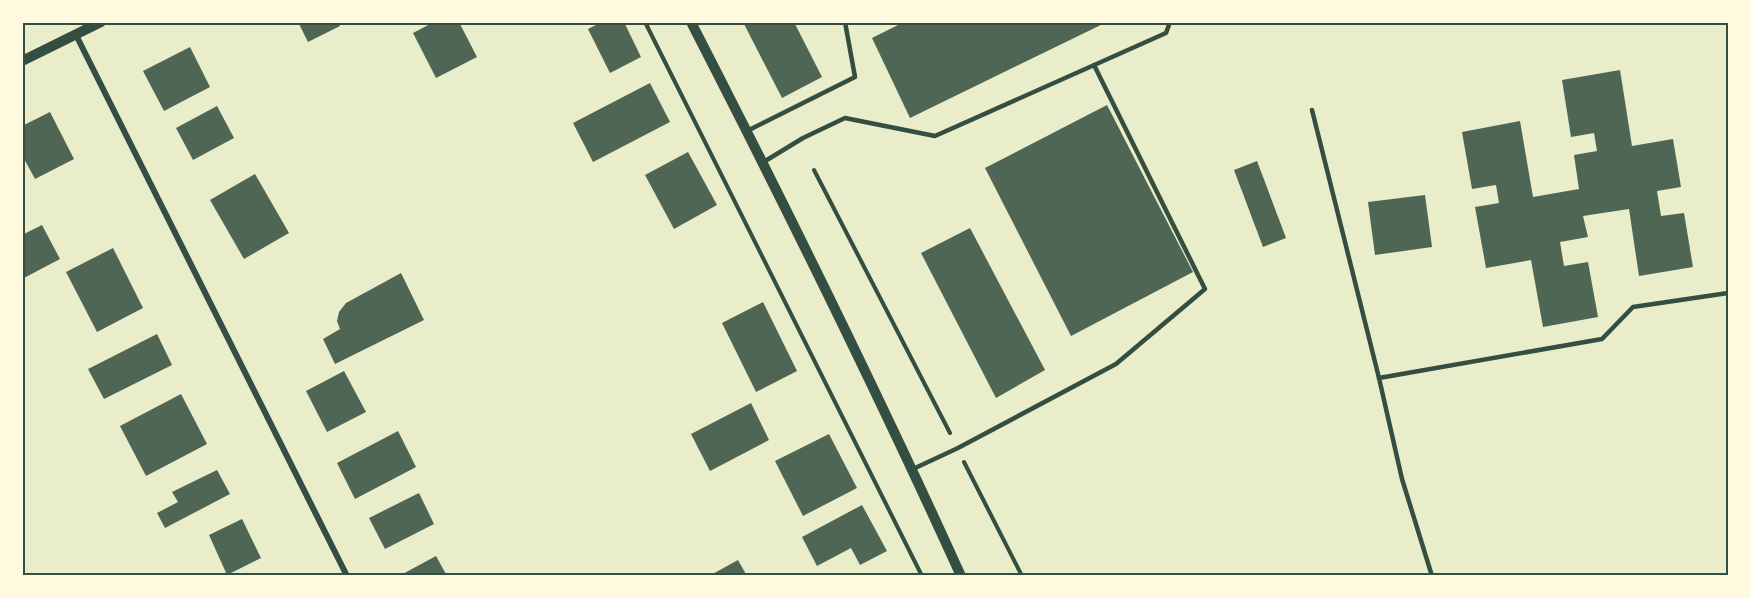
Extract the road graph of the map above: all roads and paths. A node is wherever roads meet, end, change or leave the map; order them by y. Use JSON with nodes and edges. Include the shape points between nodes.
{"nodes":[{"id":1,"x":101,"y":22,"type":"edge"},
{"id":2,"x":645,"y":22,"type":"edge"},
{"id":3,"x":691,"y":22,"type":"edge"},
{"id":4,"x":845,"y":22,"type":"edge"},
{"id":5,"x":1170,"y":22,"type":"edge"},
{"id":6,"x":76,"y":35,"type":"junction"},
{"id":7,"x":22,"y":61,"type":"edge"},
{"id":8,"x":1094,"y":65,"type":"junction"},
{"id":9,"x":1311,"y":110,"type":"dead end"},
{"id":10,"x":747,"y":131,"type":"junction"},
{"id":11,"x":762,"y":163,"type":"junction"},
{"id":12,"x":814,"y":170,"type":"dead end"},
{"id":13,"x":1728,"y":293,"type":"edge"},
{"id":14,"x":1379,"y":378,"type":"junction"},
{"id":15,"x":957,"y":448,"type":"junction"},
{"id":16,"x":913,"y":469,"type":"junction"},
{"id":17,"x":347,"y":576,"type":"edge"},
{"id":18,"x":922,"y":576,"type":"edge"},
{"id":19,"x":961,"y":576,"type":"edge"},
{"id":20,"x":1022,"y":576,"type":"edge"},
{"id":21,"x":1432,"y":576,"type":"edge"}],
"edges":[{"from":1,"to":6,"type":"street"},
{"from":2,"to":18,"type":"path"},
{"from":3,"to":10,"type":"street"},
{"from":4,"to":10,"type":"lane","via":[[855,77]]},
{"from":5,"to":8,"type":"lane","via":[[1166,33]]},
{"from":6,"to":7,"type":"street"},
{"from":6,"to":17,"type":"street"},
{"from":8,"to":11,"type":"lane","via":[[935,135],[845,118]]},
{"from":8,"to":15,"type":"lane","via":[[1205,289],[1116,364]]},
{"from":9,"to":14,"type":"lane"},
{"from":10,"to":11,"type":"street"},
{"from":11,"to":16,"type":"street"},
{"from":12,"to":15,"type":"path"},
{"from":13,"to":14,"type":"lane","via":[[1634,307],[1602,339]]},
{"from":14,"to":21,"type":"lane","via":[[1402,479]]},
{"from":15,"to":16,"type":"lane"},
{"from":15,"to":20,"type":"path"},
{"from":16,"to":19,"type":"street"}]}
